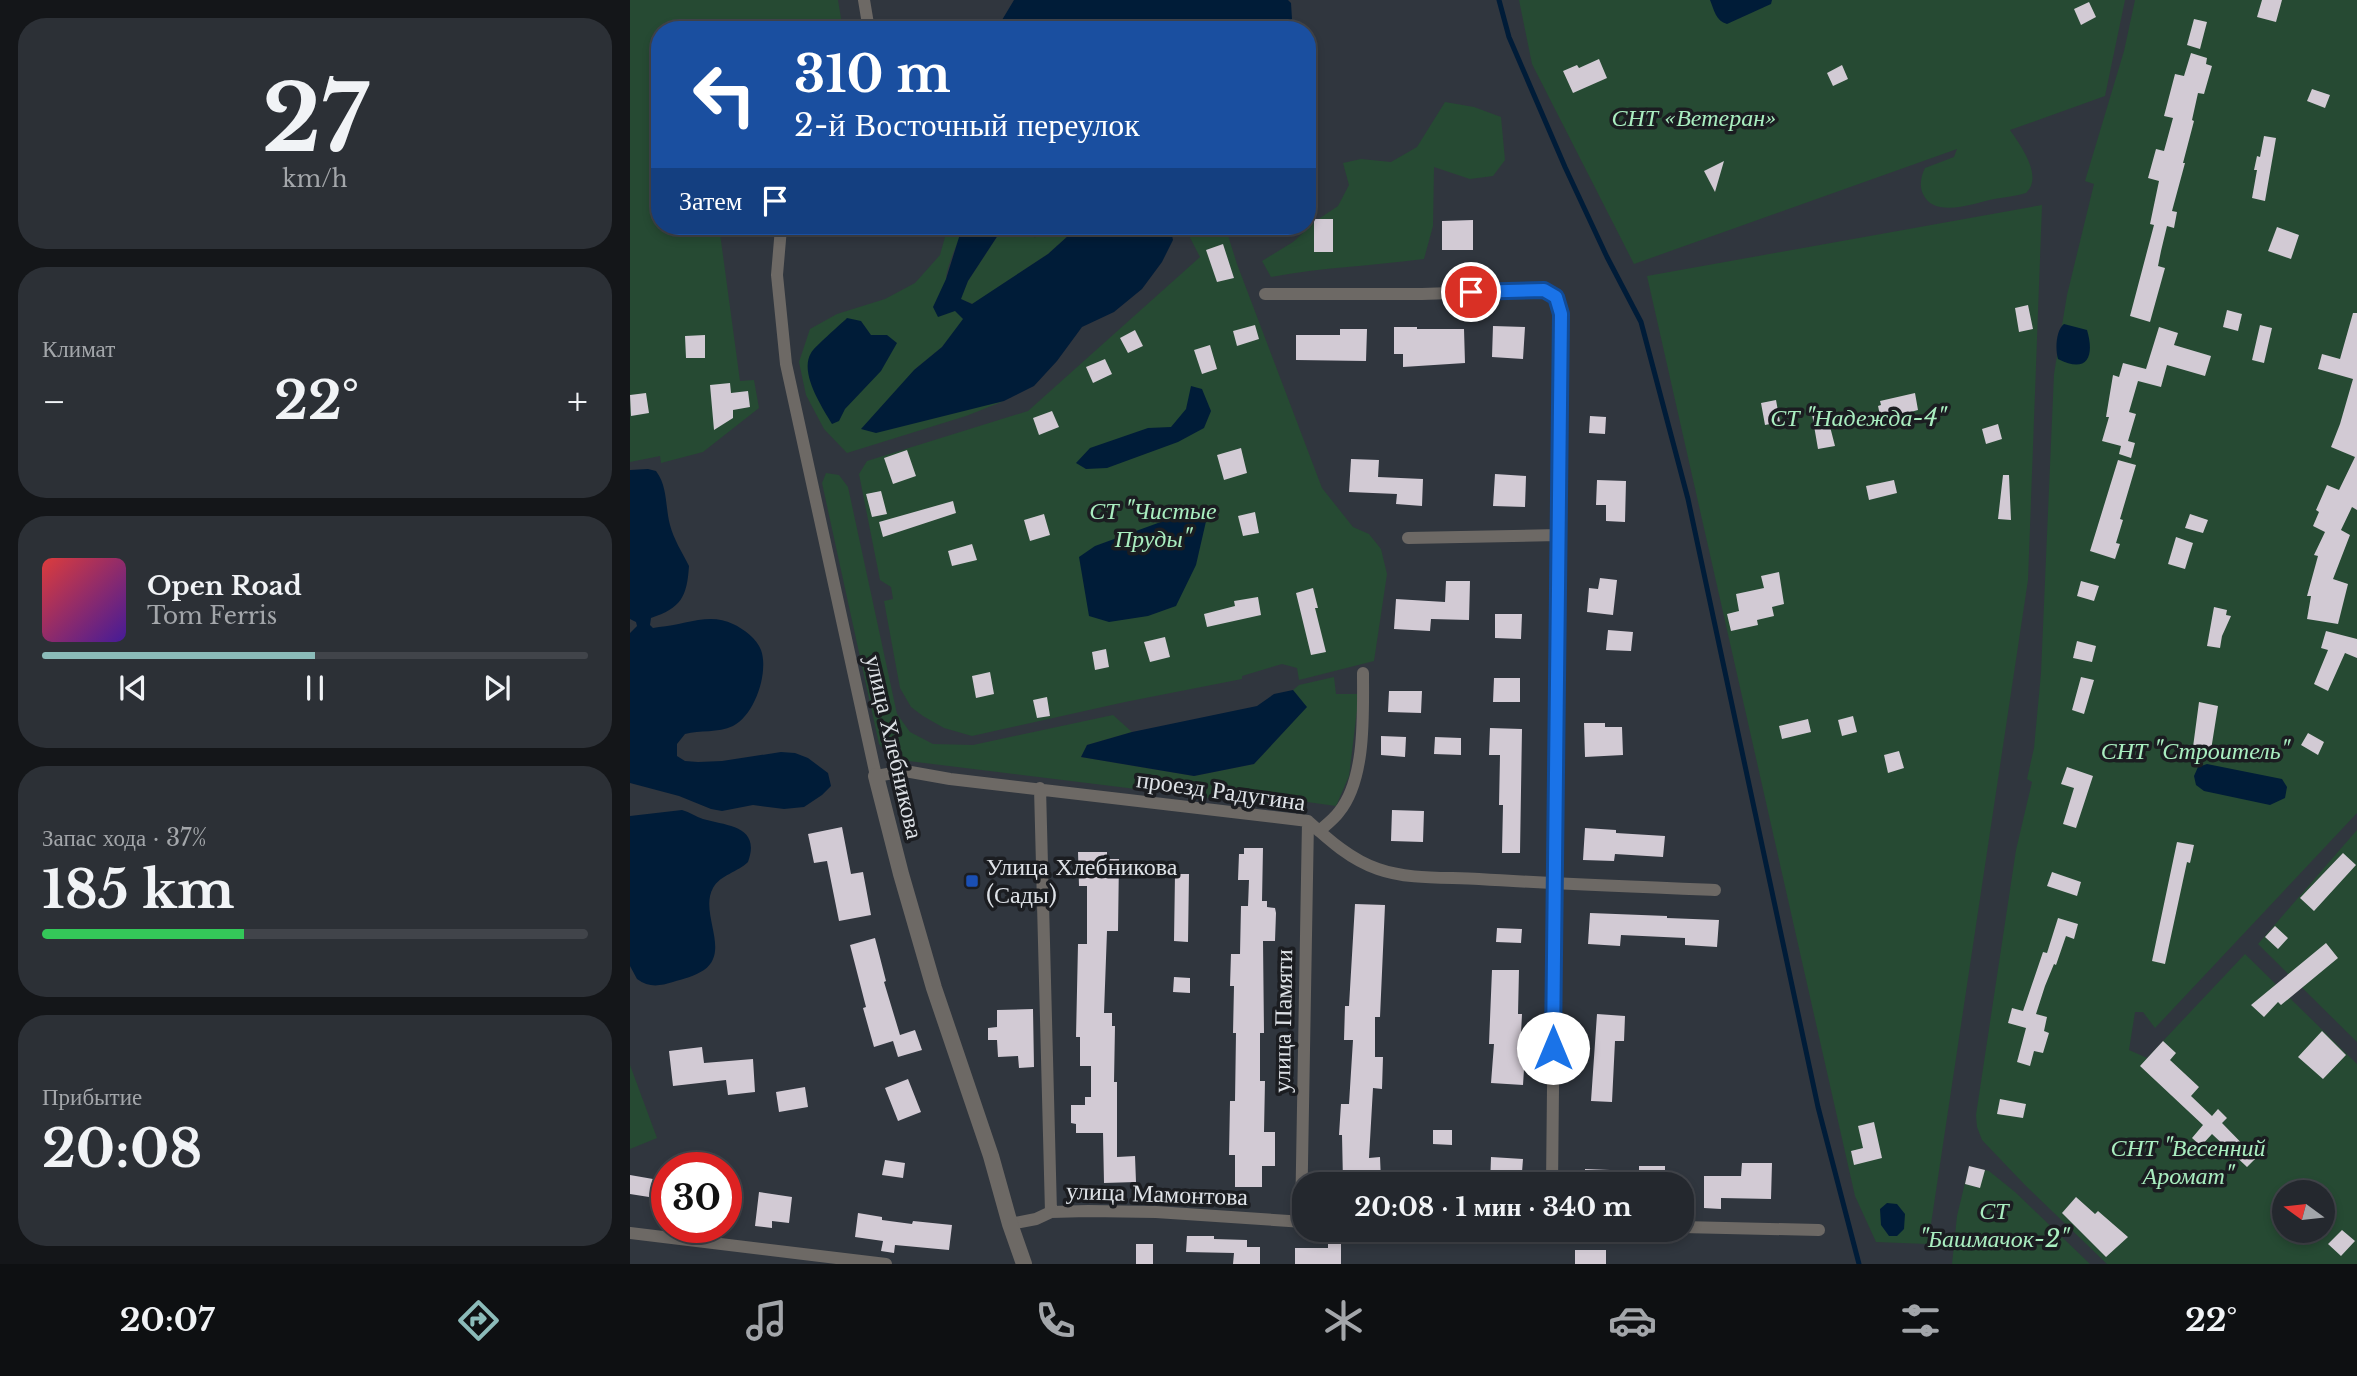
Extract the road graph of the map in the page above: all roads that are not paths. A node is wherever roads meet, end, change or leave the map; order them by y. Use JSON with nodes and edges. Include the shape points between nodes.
{"nodes":[{"id":1,"x":864,"y":0,"type":"edge"},
{"id":2,"x":868,"y":21,"type":"edge"},
{"id":3,"x":781,"y":235,"type":"edge"},
{"id":4,"x":1265,"y":294,"type":"dead end"},
{"id":5,"x":1558,"y":535,"type":"junction"},
{"id":6,"x":1408,"y":538,"type":"dead end"},
{"id":7,"x":1363,"y":673,"type":"dead end"},
{"id":8,"x":876,"y":776,"type":"junction"},
{"id":9,"x":1040,"y":788,"type":"junction"},
{"id":10,"x":1308,"y":821,"type":"junction"},
{"id":11,"x":1320,"y":831,"type":"junction"},
{"id":12,"x":1553,"y":884,"type":"junction"},
{"id":13,"x":1715,"y":890,"type":"dead end"},
{"id":14,"x":1303,"y":1172,"type":"edge"},
{"id":15,"x":1552,"y":1172,"type":"edge"},
{"id":16,"x":1051,"y":1212,"type":"junction"},
{"id":17,"x":1292,"y":1221,"type":"edge"},
{"id":18,"x":1010,"y":1224,"type":"junction"},
{"id":19,"x":1694,"y":1227,"type":"edge"},
{"id":20,"x":1819,"y":1230,"type":"dead end"},
{"id":21,"x":630,"y":1233,"type":"edge"},
{"id":22,"x":1020,"y":1263,"type":"edge"},
{"id":23,"x":887,"y":1264,"type":"edge"}],
"edges":[{"from":1,"to":2,"type":"street"},
{"from":3,"to":8,"type":"street","name":"улица Хлебникова","via":[[777,275],[786,364]]},
{"from":4,"to":5,"type":"street","via":[[1544,290],[1556,297],[1561,314]]},
{"from":5,"to":6,"type":"street"},
{"from":5,"to":12,"type":"street"},
{"from":7,"to":11,"type":"street","via":[[1359,762],[1340,811]]},
{"from":8,"to":9,"type":"street","name":"проезд Радугина","via":[[905,771]]},
{"from":8,"to":18,"type":"street","name":"улица Хлебникова","via":[[934,988]]},
{"from":9,"to":10,"type":"street","name":"проезд Радугина"},
{"from":9,"to":16,"type":"street"},
{"from":10,"to":11,"type":"street","name":"проезд Радугина"},
{"from":10,"to":14,"type":"street","name":"улица Памяти"},
{"from":11,"to":12,"type":"street","name":"проезд Радугина","via":[[1361,862],[1381,870]]},
{"from":12,"to":13,"type":"street","name":"проезд Радугина"},
{"from":12,"to":15,"type":"street"},
{"from":16,"to":17,"type":"street","name":"улица Мамонтова","via":[[1156,1212]]},
{"from":16,"to":18,"type":"street","name":"улица Мамонтова"},
{"from":18,"to":22,"type":"street","name":"улица Хлебникова"},
{"from":19,"to":20,"type":"street"},
{"from":21,"to":23,"type":"street"}]}
